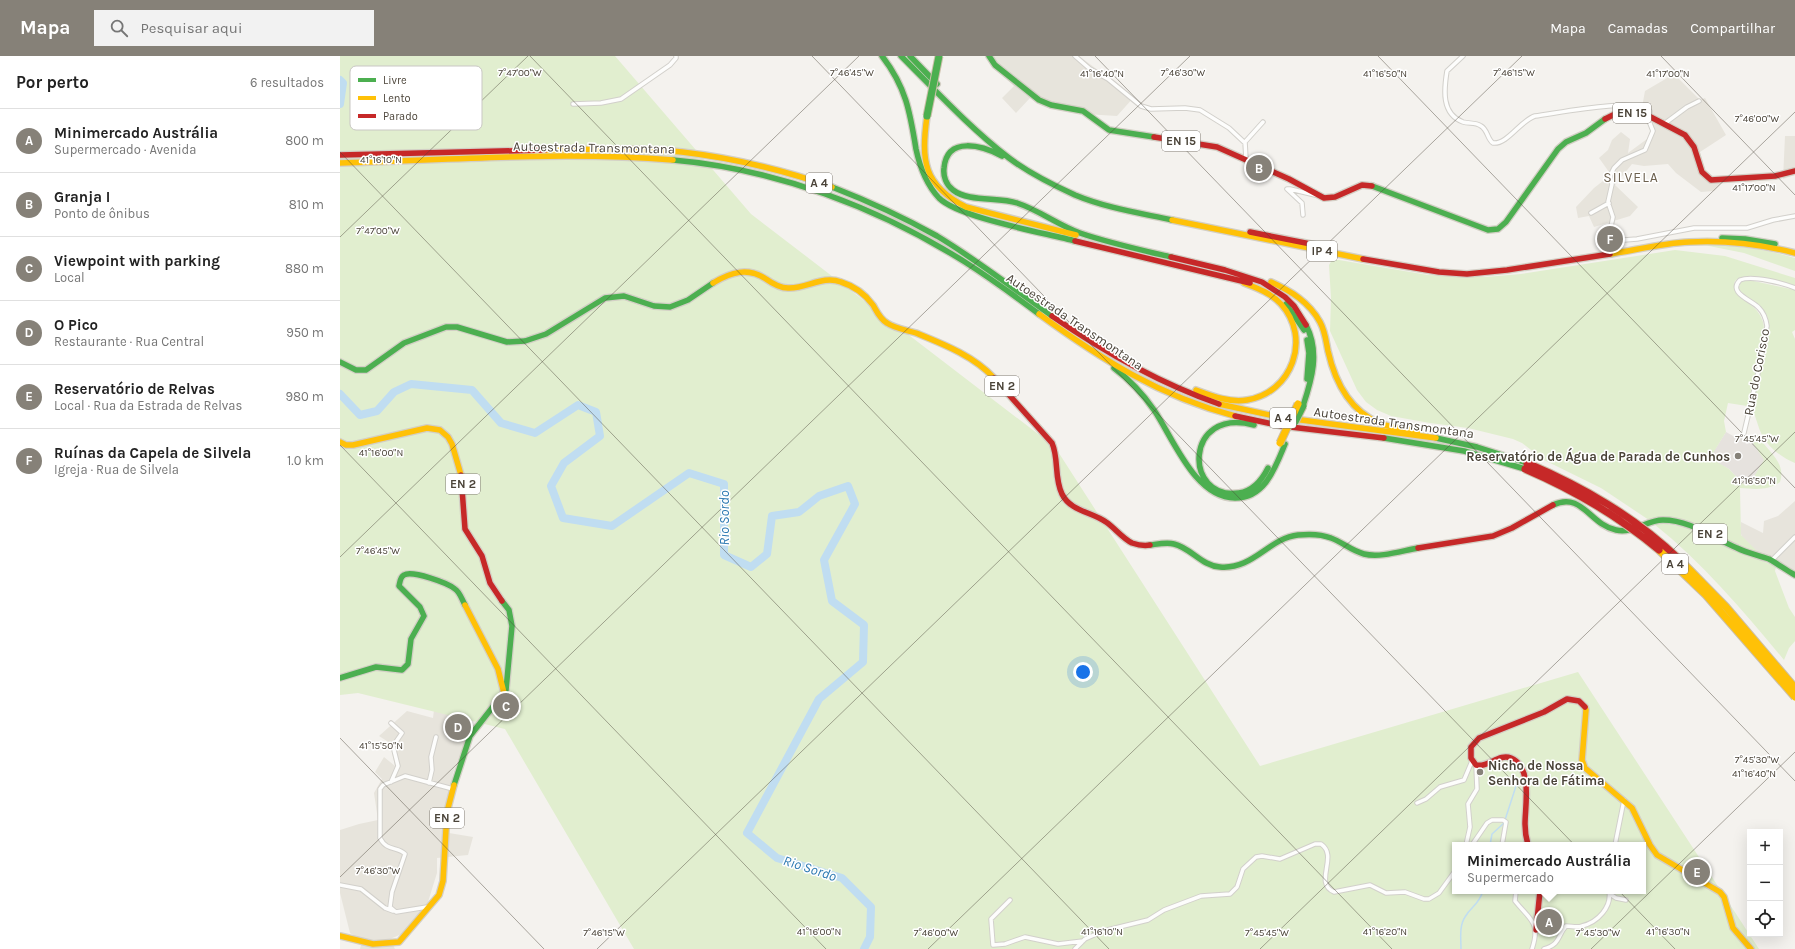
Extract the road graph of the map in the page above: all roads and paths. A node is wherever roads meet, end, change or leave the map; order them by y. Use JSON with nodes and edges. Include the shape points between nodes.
{"nodes":[{"id":1,"x":676,"y":56,"type":"edge"},
{"id":2,"x":882,"y":56,"type":"edge"},
{"id":3,"x":901,"y":56,"type":"edge"},
{"id":4,"x":906,"y":56,"type":"edge"},
{"id":5,"x":910,"y":56,"type":"edge"},
{"id":6,"x":935,"y":56,"type":"edge"},
{"id":7,"x":939,"y":56,"type":"edge"},
{"id":8,"x":989,"y":56,"type":"edge"},
{"id":9,"x":1075,"y":56,"type":"edge"},
{"id":10,"x":1464,"y":56,"type":"edge"},
{"id":11,"x":1699,"y":101,"type":"dead end"},
{"id":12,"x":573,"y":104,"type":"dead end"},
{"id":13,"x":963,"y":112,"type":"junction"},
{"id":14,"x":925,"y":114,"type":"junction"},
{"id":15,"x":1650,"y":116,"type":"junction"},
{"id":16,"x":1262,"y":122,"type":"dead end"},
{"id":17,"x":1664,"y":124,"type":"junction"},
{"id":18,"x":1245,"y":143,"type":"junction"},
{"id":19,"x":340,"y":155,"type":"edge"},
{"id":20,"x":447,"y":156,"type":"junction"},
{"id":21,"x":1246,"y":159,"type":"junction"},
{"id":22,"x":340,"y":163,"type":"edge"},
{"id":23,"x":1795,"y":171,"type":"edge"},
{"id":24,"x":923,"y":174,"type":"junction"},
{"id":25,"x":1316,"y":195,"type":"junction"},
{"id":26,"x":1609,"y":203,"type":"junction"},
{"id":27,"x":1591,"y":213,"type":"dead end"},
{"id":28,"x":1303,"y":215,"type":"dead end"},
{"id":29,"x":1795,"y":216,"type":"edge"},
{"id":30,"x":1159,"y":218,"type":"junction"},
{"id":31,"x":1108,"y":241,"type":"junction"},
{"id":32,"x":1795,"y":249,"type":"edge"},
{"id":33,"x":1795,"y":253,"type":"edge"},
{"id":34,"x":1171,"y":260,"type":"junction"},
{"id":35,"x":1240,"y":274,"type":"junction"},
{"id":36,"x":1234,"y":279,"type":"junction"},
{"id":37,"x":1795,"y":288,"type":"edge"},
{"id":38,"x":1081,"y":342,"type":"junction"},
{"id":39,"x":340,"y":362,"type":"edge"},
{"id":40,"x":1143,"y":372,"type":"junction"},
{"id":41,"x":1300,"y":405,"type":"junction"},
{"id":42,"x":1274,"y":425,"type":"junction"},
{"id":43,"x":1430,"y":437,"type":"junction"},
{"id":44,"x":1743,"y":437,"type":"dead end"},
{"id":45,"x":340,"y":442,"type":"edge"},
{"id":46,"x":1282,"y":444,"type":"junction"},
{"id":47,"x":1526,"y":466,"type":"junction"},
{"id":48,"x":1795,"y":537,"type":"edge"},
{"id":49,"x":1771,"y":561,"type":"junction"},
{"id":50,"x":1795,"y":575,"type":"edge"},
{"id":51,"x":495,"y":663,"type":"junction"},
{"id":52,"x":509,"y":665,"type":"junction"},
{"id":53,"x":340,"y":678,"type":"edge"},
{"id":54,"x":1795,"y":688,"type":"edge"},
{"id":55,"x":504,"y":693,"type":"junction"},
{"id":56,"x":1795,"y":697,"type":"edge"},
{"id":57,"x":391,"y":723,"type":"dead end"},
{"id":58,"x":436,"y":737,"type":"dead end"},
{"id":59,"x":1474,"y":763,"type":"junction"},
{"id":60,"x":391,"y":782,"type":"junction"},
{"id":61,"x":429,"y":783,"type":"junction"},
{"id":62,"x":452,"y":789,"type":"junction"},
{"id":63,"x":1624,"y":800,"type":"junction"},
{"id":64,"x":1417,"y":803,"type":"dead end"},
{"id":65,"x":1467,"y":842,"type":"edge"},
{"id":66,"x":1474,"y":842,"type":"edge"},
{"id":67,"x":1503,"y":842,"type":"edge"},
{"id":68,"x":1527,"y":842,"type":"edge"},
{"id":69,"x":1616,"y":842,"type":"edge"},
{"id":70,"x":1452,"y":875,"type":"edge"},
{"id":71,"x":340,"y":885,"type":"edge"},
{"id":72,"x":1516,"y":894,"type":"edge"},
{"id":73,"x":1540,"y":894,"type":"edge"},
{"id":74,"x":1609,"y":894,"type":"edge"},
{"id":75,"x":1611,"y":894,"type":"edge"},
{"id":76,"x":1010,"y":900,"type":"dead end"},
{"id":77,"x":1626,"y":900,"type":"dead end"},
{"id":78,"x":431,"y":907,"type":"junction"},
{"id":79,"x":393,"y":911,"type":"junction"},
{"id":80,"x":1536,"y":930,"type":"junction"},
{"id":81,"x":340,"y":936,"type":"edge"},
{"id":82,"x":1083,"y":941,"type":"junction"},
{"id":83,"x":363,"y":946,"type":"edge"},
{"id":84,"x":1075,"y":949,"type":"edge"},
{"id":85,"x":1532,"y":949,"type":"edge"},
{"id":86,"x":1544,"y":949,"type":"edge"},
{"id":87,"x":1751,"y":949,"type":"edge"}],
"edges":[{"from":1,"to":12,"type":"street","via":[[670,65],[621,99]]},
{"from":2,"to":24,"type":"main road","via":[[892,69],[905,96]]},
{"from":3,"to":30,"type":"main road","number":"IP 4","via":[[988,141],[1030,172],[1076,195]]},
{"from":4,"to":13,"type":"main road","number":"IP 4"},
{"from":5,"to":13,"type":"main road"},
{"from":6,"to":14,"type":"main road"},
{"from":7,"to":14,"type":"main road","bridge":true},
{"from":8,"to":21,"type":"main road","number":"EN 15","via":[[995,65],[1039,100],[1051,105],[1083,110],[1109,130],[1212,145]]},
{"from":9,"to":18,"type":"street","via":[[1141,106],[1151,109],[1200,110],[1229,128]]},
{"from":10,"to":15,"type":"street","via":[[1447,70],[1446,106],[1449,112],[1462,121],[1483,127],[1493,143],[1501,142],[1524,121],[1535,116],[1619,105],[1645,108],[1650,111]]},
{"from":11,"to":17,"type":"street"},
{"from":13,"to":32,"type":"main road","number":"IP 4","via":[[1002,150],[1024,165],[1073,191],[1098,200],[1410,264],[1467,270],[1506,267],[1686,238],[1745,239]]},
{"from":14,"to":24,"type":"main road","via":[[919,141]]},
{"from":14,"to":31,"type":"main road","via":[[923,156],[928,172],[935,185],[954,202],[1080,236]]},
{"from":15,"to":17,"type":"main road","number":"EN 15"},
{"from":15,"to":25,"type":"main road","number":"EN 15","via":[[1636,113],[1611,116],[1564,144],[1556,151],[1506,222],[1495,230],[1485,229],[1365,185],[1332,198]]},
{"from":15,"to":26,"type":"street","via":[[1653,131],[1646,148],[1642,153],[1622,160],[1610,174],[1612,184]]},
{"from":16,"to":18,"type":"street"},
{"from":17,"to":23,"type":"main road","number":"EN 15","via":[[1689,139],[1700,169],[1711,180],[1775,176]]},
{"from":18,"to":21,"type":"street"},
{"from":19,"to":20,"type":"main road","name":"Autoestrada Transmontana","number":"A 4"},
{"from":20,"to":22,"type":"main road","name":"Autoestrada Transmontana","number":"A 4"},
{"from":20,"to":38,"type":"main road","name":"Autoestrada Transmontana","number":"A 4","via":[[656,158],[725,167],[785,181],[818,191],[869,212],[971,265]]},
{"from":20,"to":40,"type":"main road","name":"Autoestrada Transmontana","number":"A 4","via":[[546,149],[681,152],[733,160],[824,185],[871,203],[917,225],[974,260],[1089,340]]},
{"from":21,"to":25,"type":"main road","number":"EN 15"},
{"from":24,"to":34,"type":"main road","via":[[940,199],[963,212]]},
{"from":25,"to":28,"type":"street","via":[[1290,188],[1287,190],[1302,203]]},
{"from":26,"to":27,"type":"street"},
{"from":26,"to":29,"type":"street","via":[[1613,217],[1610,233],[1627,240],[1688,229],[1747,228]]},
{"from":30,"to":31,"type":"main road","via":[[1116,210],[1071,195],[984,147],[961,146],[946,159],[946,182],[957,193],[1007,200],[1071,229]]},
{"from":30,"to":33,"type":"main road","number":"IP 4","via":[[1309,249],[1439,272],[1467,274],[1686,242],[1741,243]]},
{"from":31,"to":34,"type":"main road"},
{"from":34,"to":35,"type":"main road"},
{"from":34,"to":36,"type":"main road"},
{"from":35,"to":41,"type":"main road","via":[[1275,289],[1289,300],[1306,323],[1314,352],[1314,370]]},
{"from":35,"to":43,"type":"main road","via":[[1284,287],[1311,309],[1319,320],[1339,386],[1359,412],[1380,424],[1423,432]]},
{"from":36,"to":40,"type":"main road","via":[[1273,297],[1285,308],[1294,322],[1297,350],[1291,370],[1280,384],[1258,397],[1236,400],[1202,392],[1150,372]]},
{"from":36,"to":41,"type":"main road","via":[[1262,287],[1275,294],[1288,305],[1303,328],[1309,353],[1309,370]]},
{"from":37,"to":44,"type":"street","name":"Rua do Corisco","via":[[1750,278],[1740,280],[1736,286],[1739,294],[1759,308],[1767,326]]},
{"from":38,"to":42,"type":"main road","name":"Autoestrada Transmontana","number":"A 4","via":[[1140,380],[1170,393],[1215,411]]},
{"from":38,"to":46,"type":"main road","via":[[1089,352],[1137,388],[1154,410],[1200,483],[1221,498],[1235,499],[1256,492],[1264,485]]},
{"from":39,"to":49,"type":"main road","number":"EN 2","via":[[356,370],[366,370],[404,343],[446,326],[507,342],[525,342],[546,334],[605,298],[629,296],[658,307],[671,306],[681,303],[718,279],[741,271],[757,273],[779,286],[788,288],[834,280],[862,293],[887,323],[920,335],[987,370],[1052,443],[1056,452],[1060,487],[1067,500],[1074,507],[1104,520],[1120,536],[1134,544],[1176,544],[1206,563],[1223,568],[1249,561],[1280,540],[1296,535],[1327,537],[1360,554],[1376,555],[1493,536],[1566,500],[1578,504],[1605,527],[1633,531],[1658,521],[1668,521],[1701,530]]},
{"from":40,"to":43,"type":"main road","name":"Autoestrada Transmontana","number":"A 4","via":[[1171,386],[1251,412]]},
{"from":41,"to":46,"type":"main road","bridge":true},
{"from":42,"to":46,"type":"main road","via":[[1268,427],[1230,422],[1217,427],[1202,443],[1198,461],[1201,470],[1208,483],[1223,492],[1244,492],[1253,488],[1263,477]]},
{"from":42,"to":47,"type":"main road","name":"Autoestrada Transmontana","number":"A 4","via":[[1429,444]]},
{"from":43,"to":47,"type":"main road","name":"Autoestrada Transmontana","number":"A 4","via":[[1495,451]]},
{"from":45,"to":52,"type":"main road","number":"EN 2","via":[[353,445],[431,427],[448,437],[462,476],[463,518],[466,531],[482,554],[490,583],[511,615]]},
{"from":47,"to":54,"type":"main road","name":"Autoestrada Transmontana","number":"A 4","bridge":true,"via":[[1558,476],[1600,499],[1658,540],[1711,591]]},
{"from":47,"to":56,"type":"main road","name":"Autoestrada Transmontana","number":"A 4","bridge":true,"via":[[1590,501],[1657,548],[1701,590]]},
{"from":48,"to":49,"type":"street"},
{"from":49,"to":50,"type":"main road","number":"EN 2"},
{"from":51,"to":52,"type":"main road","via":[[501,667]]},
{"from":51,"to":53,"type":"main road","via":[[456,588],[446,582],[409,573],[401,578],[399,586],[420,607],[424,616],[411,639],[408,664],[402,670],[376,667]]},
{"from":51,"to":55,"type":"main road"},
{"from":52,"to":55,"type":"main road","number":"EN 2"},
{"from":55,"to":62,"type":"main road","number":"EN 2","via":[[470,736]]},
{"from":57,"to":60,"type":"street","via":[[402,732],[393,746],[398,766]]},
{"from":58,"to":61,"type":"street"},
{"from":59,"to":63,"type":"main road","via":[[1470,749],[1478,739],[1544,712],[1565,700],[1576,700],[1583,704],[1586,710],[1582,760],[1584,766]]},
{"from":59,"to":64,"type":"street","via":[[1463,781],[1440,787]]},
{"from":59,"to":65,"type":"street","via":[[1478,785],[1468,804],[1470,827]]},
{"from":59,"to":68,"type":"main road","via":[[1484,766],[1503,757],[1515,760],[1522,769],[1526,782]]},
{"from":60,"to":61,"type":"street","via":[[405,776]]},
{"from":60,"to":79,"type":"street","via":[[380,789],[378,832],[385,846],[405,854],[392,892],[390,906]]},
{"from":61,"to":62,"type":"street"},
{"from":62,"to":78,"type":"main road","number":"EN 2","via":[[442,886],[439,897]]},
{"from":63,"to":69,"type":"street"},
{"from":63,"to":87,"type":"main road","via":[[1634,810],[1650,846],[1657,855],[1720,892],[1733,928]]},
{"from":66,"to":67,"type":"street","via":[[1487,823],[1492,820],[1503,820],[1506,822]]},
{"from":70,"to":82,"type":"street","via":[[1439,893],[1429,899],[1405,892],[1386,893],[1369,885],[1335,892],[1325,883],[1328,860],[1326,849],[1316,844],[1280,859],[1262,856],[1255,858],[1244,868],[1237,887],[1229,894],[1201,896],[1164,910],[1148,920],[1104,931]]},
{"from":71,"to":79,"type":"street","via":[[361,888],[385,908]]},
{"from":72,"to":80,"type":"street","via":[[1515,901],[1531,919]]},
{"from":73,"to":80,"type":"main road"},
{"from":74,"to":86,"type":"street","via":[[1608,906],[1596,920],[1581,927],[1566,926],[1558,941]]},
{"from":75,"to":77,"type":"street"},
{"from":76,"to":82,"type":"street","via":[[990,919],[993,945],[1025,937],[1059,944]]},
{"from":78,"to":79,"type":"street"},
{"from":78,"to":83,"type":"main road","number":"EN 2","via":[[399,942]]},
{"from":80,"to":85,"type":"street"},
{"from":81,"to":83,"type":"main road","number":"EN 2","via":[[344,935]]},
{"from":82,"to":84,"type":"street"}]}
